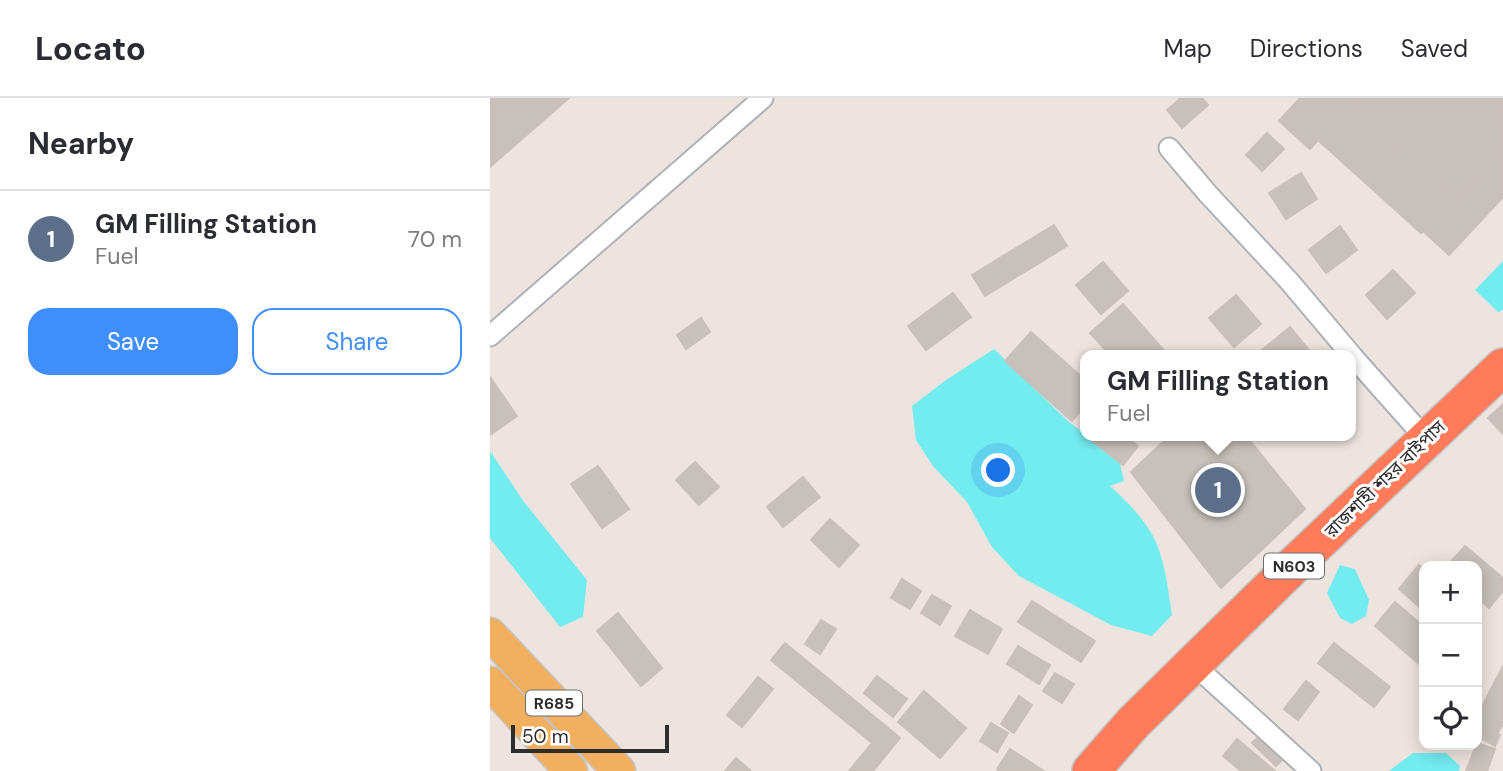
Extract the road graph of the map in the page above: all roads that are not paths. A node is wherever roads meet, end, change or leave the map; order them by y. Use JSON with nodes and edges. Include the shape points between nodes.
{"nodes":[{"id":1,"x":764,"y":98,"type":"edge"},
{"id":2,"x":1169,"y":148,"type":"dead end"},
{"id":3,"x":490,"y":336,"type":"edge"},
{"id":4,"x":1347,"y":350,"type":"edge"},
{"id":5,"x":1356,"y":360,"type":"edge"},
{"id":6,"x":1503,"y":367,"type":"edge"},
{"id":7,"x":1426,"y":439,"type":"junction"},
{"id":8,"x":490,"y":634,"type":"edge"},
{"id":9,"x":1194,"y":664,"type":"junction"},
{"id":10,"x":490,"y":683,"type":"edge"},
{"id":11,"x":571,"y":771,"type":"edge"},
{"id":12,"x":619,"y":771,"type":"edge"},
{"id":13,"x":1091,"y":771,"type":"edge"},
{"id":14,"x":1311,"y":771,"type":"edge"}],
"edges":[{"from":1,"to":3,"type":"street"},
{"from":2,"to":4,"type":"street"},
{"from":5,"to":7,"type":"street"},
{"from":6,"to":7,"type":"highway","name":"রাজশাহী শহর বাইপাস","number":"N603"},
{"from":7,"to":9,"type":"highway","name":"রাজশাহী শহর বাইপাস","number":"N603"},
{"from":8,"to":12,"type":"main road","number":"R685"},
{"from":9,"to":13,"type":"highway","name":"রাজশাহী শহর বাইপাস","number":"N603"},
{"from":9,"to":14,"type":"street"},
{"from":10,"to":11,"type":"main road","number":"R685"}]}
